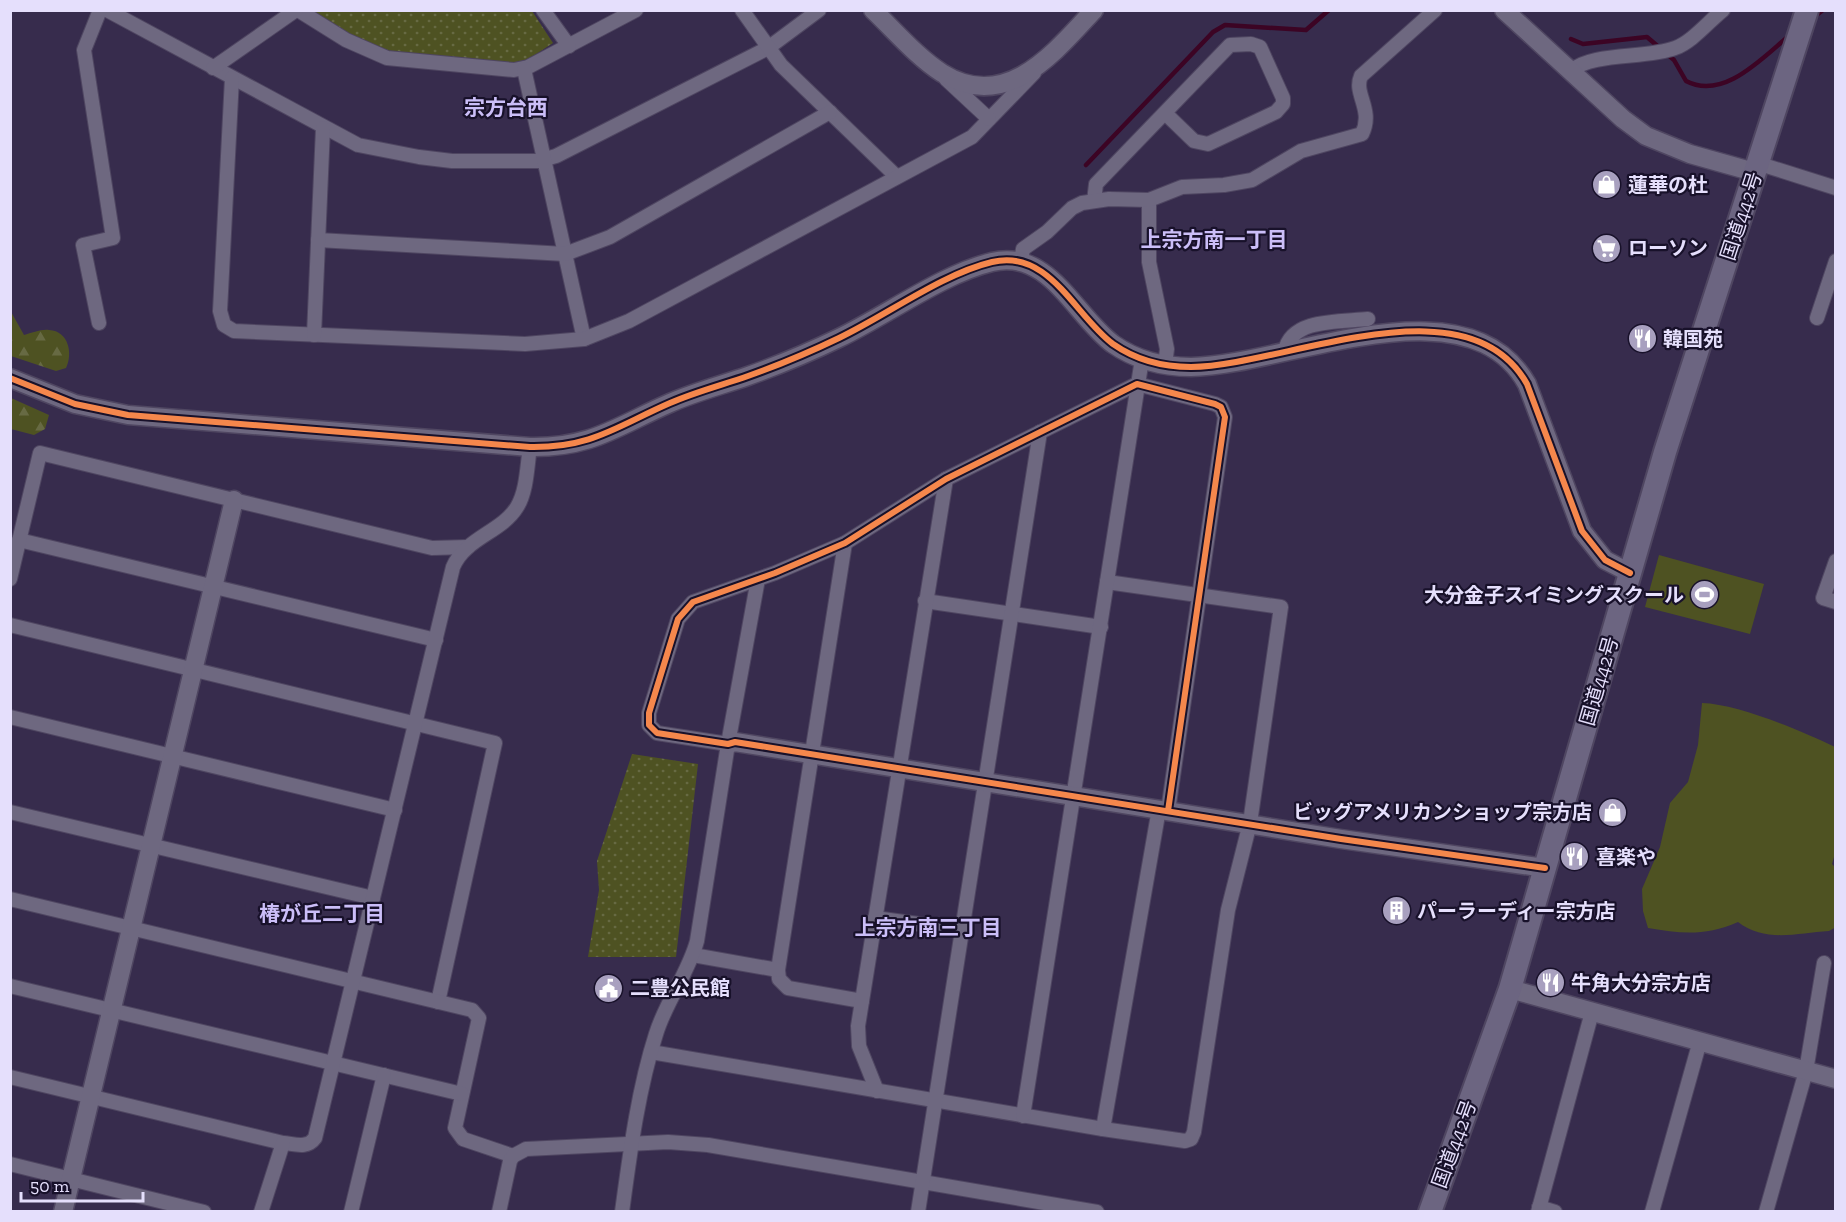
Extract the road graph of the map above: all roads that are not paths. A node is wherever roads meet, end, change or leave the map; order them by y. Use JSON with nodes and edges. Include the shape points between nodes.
{"nodes":[{"id":1,"x":100,"y":10,"type":"edge"},
{"id":2,"x":106,"y":10,"type":"edge"},
{"id":3,"x":136,"y":10,"type":"edge"},
{"id":4,"x":297,"y":10,"type":"edge"},
{"id":5,"x":543,"y":10,"type":"edge"},
{"id":6,"x":636,"y":10,"type":"edge"},
{"id":7,"x":742,"y":10,"type":"edge"},
{"id":8,"x":819,"y":10,"type":"edge"},
{"id":9,"x":873,"y":10,"type":"edge"},
{"id":10,"x":1094,"y":10,"type":"edge"},
{"id":11,"x":1436,"y":10,"type":"edge"},
{"id":12,"x":1504,"y":10,"type":"edge"},
{"id":13,"x":1723,"y":10,"type":"edge"},
{"id":14,"x":1807,"y":10,"type":"edge"},
{"id":15,"x":123,"y":20,"type":"junction"},
{"id":16,"x":569,"y":46,"type":"junction"},
{"id":17,"x":768,"y":48,"type":"junction"},
{"id":18,"x":1056,"y":50,"type":"junction"},
{"id":19,"x":918,"y":53,"type":"junction"},
{"id":20,"x":213,"y":68,"type":"junction"},
{"id":21,"x":524,"y":69,"type":"junction"},
{"id":22,"x":1571,"y":71,"type":"junction"},
{"id":23,"x":232,"y":78,"type":"junction"},
{"id":24,"x":830,"y":112,"type":"junction"},
{"id":25,"x":1165,"y":113,"type":"junction"},
{"id":26,"x":989,"y":119,"type":"junction"},
{"id":27,"x":323,"y":128,"type":"junction"},
{"id":28,"x":544,"y":160,"type":"junction"},
{"id":29,"x":1756,"y":168,"type":"junction"},
{"id":30,"x":897,"y":177,"type":"junction"},
{"id":31,"x":1836,"y":188,"type":"edge"},
{"id":32,"x":1149,"y":200,"type":"junction"},
{"id":33,"x":1094,"y":201,"type":"junction"},
{"id":34,"x":318,"y":240,"type":"junction"},
{"id":35,"x":565,"y":254,"type":"junction"},
{"id":36,"x":1021,"y":261,"type":"junction"},
{"id":37,"x":1836,"y":261,"type":"edge"},
{"id":38,"x":1817,"y":318,"type":"dead end"},
{"id":39,"x":1368,"y":319,"type":"dead end"},
{"id":40,"x":99,"y":322,"type":"dead end"},
{"id":41,"x":314,"y":335,"type":"junction"},
{"id":42,"x":584,"y":339,"type":"junction"},
{"id":43,"x":1285,"y":351,"type":"junction"},
{"id":44,"x":1142,"y":359,"type":"junction"},
{"id":45,"x":1165,"y":365,"type":"junction"},
{"id":46,"x":10,"y":378,"type":"edge"},
{"id":47,"x":1137,"y":384,"type":"junction"},
{"id":48,"x":1040,"y":432,"type":"junction"},
{"id":49,"x":530,"y":447,"type":"junction"},
{"id":50,"x":946,"y":479,"type":"junction"},
{"id":51,"x":234,"y":500,"type":"junction"},
{"id":52,"x":20,"y":540,"type":"junction"},
{"id":53,"x":845,"y":543,"type":"junction"},
{"id":54,"x":468,"y":547,"type":"junction"},
{"id":55,"x":1836,"y":561,"type":"edge"},
{"id":56,"x":1630,"y":573,"type":"junction"},
{"id":57,"x":10,"y":579,"type":"edge"},
{"id":58,"x":758,"y":579,"type":"junction"},
{"id":59,"x":1107,"y":582,"type":"junction"},
{"id":60,"x":213,"y":587,"type":"junction"},
{"id":61,"x":1199,"y":595,"type":"junction"},
{"id":62,"x":926,"y":601,"type":"junction"},
{"id":63,"x":1836,"y":602,"type":"edge"},
{"id":64,"x":1012,"y":614,"type":"junction"},
{"id":65,"x":10,"y":625,"type":"edge"},
{"id":66,"x":1101,"y":627,"type":"junction"},
{"id":67,"x":436,"y":640,"type":"junction"},
{"id":68,"x":193,"y":670,"type":"junction"},
{"id":69,"x":10,"y":717,"type":"edge"},
{"id":70,"x":416,"y":724,"type":"junction"},
{"id":71,"x":728,"y":744,"type":"junction"},
{"id":72,"x":172,"y":756,"type":"junction"},
{"id":73,"x":812,"y":756,"type":"junction"},
{"id":74,"x":899,"y":769,"type":"junction"},
{"id":75,"x":985,"y":782,"type":"junction"},
{"id":76,"x":1075,"y":796,"type":"junction"},
{"id":77,"x":395,"y":810,"type":"junction"},
{"id":78,"x":1164,"y":810,"type":"junction"},
{"id":79,"x":10,"y":812,"type":"edge"},
{"id":80,"x":1250,"y":823,"type":"junction"},
{"id":81,"x":151,"y":846,"type":"junction"},
{"id":82,"x":1545,"y":868,"type":"junction"},
{"id":83,"x":373,"y":898,"type":"junction"},
{"id":84,"x":10,"y":899,"type":"edge"},
{"id":85,"x":875,"y":918,"type":"junction"},
{"id":86,"x":131,"y":928,"type":"junction"},
{"id":87,"x":962,"y":930,"type":"junction"},
{"id":88,"x":693,"y":955,"type":"junction"},
{"id":89,"x":1824,"y":963,"type":"dead end"},
{"id":90,"x":778,"y":970,"type":"junction"},
{"id":91,"x":353,"y":982,"type":"junction"},
{"id":92,"x":10,"y":986,"type":"edge"},
{"id":93,"x":1510,"y":989,"type":"junction"},
{"id":94,"x":862,"y":1001,"type":"junction"},
{"id":95,"x":438,"y":1002,"type":"junction"},
{"id":96,"x":111,"y":1010,"type":"junction"},
{"id":97,"x":1592,"y":1012,"type":"junction"},
{"id":98,"x":1700,"y":1041,"type":"junction"},
{"id":99,"x":651,"y":1052,"type":"junction"},
{"id":100,"x":333,"y":1063,"type":"junction"},
{"id":101,"x":1806,"y":1071,"type":"junction"},
{"id":102,"x":384,"y":1075,"type":"junction"},
{"id":103,"x":10,"y":1077,"type":"edge"},
{"id":104,"x":1836,"y":1079,"type":"edge"},
{"id":105,"x":877,"y":1091,"type":"junction"},
{"id":106,"x":462,"y":1094,"type":"junction"},
{"id":107,"x":90,"y":1097,"type":"junction"},
{"id":108,"x":935,"y":1101,"type":"junction"},
{"id":109,"x":1023,"y":1116,"type":"junction"},
{"id":110,"x":1102,"y":1129,"type":"junction"},
{"id":111,"x":283,"y":1143,"type":"junction"},
{"id":112,"x":634,"y":1144,"type":"junction"},
{"id":113,"x":513,"y":1156,"type":"junction"},
{"id":114,"x":10,"y":1164,"type":"edge"},
{"id":115,"x":71,"y":1178,"type":"junction"},
{"id":116,"x":922,"y":1182,"type":"junction"},
{"id":117,"x":1539,"y":1209,"type":"edge"},
{"id":118,"x":63,"y":1212,"type":"edge"},
{"id":119,"x":204,"y":1212,"type":"edge"},
{"id":120,"x":261,"y":1212,"type":"edge"},
{"id":121,"x":351,"y":1212,"type":"edge"},
{"id":122,"x":499,"y":1212,"type":"edge"},
{"id":123,"x":622,"y":1212,"type":"edge"},
{"id":124,"x":918,"y":1212,"type":"edge"},
{"id":125,"x":1096,"y":1212,"type":"edge"},
{"id":126,"x":1430,"y":1212,"type":"edge"},
{"id":127,"x":1555,"y":1212,"type":"edge"},
{"id":128,"x":1652,"y":1212,"type":"edge"},
{"id":129,"x":1766,"y":1212,"type":"edge"}],
"edges":[{"from":1,"to":40,"type":"street","via":[[84,50],[113,238],[83,245]]},
{"from":2,"to":15,"type":"street"},
{"from":3,"to":15,"type":"street"},
{"from":4,"to":20,"type":"street"},
{"from":4,"to":21,"type":"street","via":[[346,40],[387,58]]},
{"from":5,"to":16,"type":"street"},
{"from":6,"to":16,"type":"street"},
{"from":7,"to":17,"type":"street"},
{"from":8,"to":17,"type":"street"},
{"from":9,"to":19,"type":"street"},
{"from":10,"to":18,"type":"street"},
{"from":11,"to":32,"type":"street","via":[[1361,76],[1359,85],[1367,120],[1362,134],[1301,151],[1252,180],[1182,187]]},
{"from":12,"to":22,"type":"street"},
{"from":13,"to":22,"type":"street","via":[[1677,48],[1586,63]]},
{"from":14,"to":29,"type":"highway","name":"国道442号"},
{"from":15,"to":20,"type":"street"},
{"from":16,"to":21,"type":"street"},
{"from":17,"to":24,"type":"street"},
{"from":17,"to":28,"type":"street"},
{"from":18,"to":19,"type":"street","via":[[1023,76],[982,86],[943,74]]},
{"from":18,"to":26,"type":"street"},
{"from":19,"to":26,"type":"street"},
{"from":20,"to":23,"type":"street"},
{"from":21,"to":28,"type":"street"},
{"from":22,"to":29,"type":"street","via":[[1646,136],[1690,154]]},
{"from":23,"to":27,"type":"street"},
{"from":23,"to":41,"type":"street","via":[[222,319],[234,331]]},
{"from":24,"to":30,"type":"street"},
{"from":24,"to":35,"type":"street","via":[[610,237]]},
{"from":25,"to":25,"type":"street","via":[[1194,141],[1208,144],[1276,112],[1283,98],[1260,47],[1233,45]]},
{"from":25,"to":33,"type":"street","via":[[1096,184]]},
{"from":26,"to":30,"type":"street","via":[[972,137]]},
{"from":27,"to":28,"type":"street","via":[[358,145],[419,157],[474,162]]},
{"from":27,"to":34,"type":"street"},
{"from":28,"to":35,"type":"street"},
{"from":29,"to":31,"type":"street"},
{"from":29,"to":56,"type":"highway","name":"国道442号"},
{"from":30,"to":42,"type":"street","via":[[629,321]]},
{"from":32,"to":33,"type":"street"},
{"from":32,"to":45,"type":"street","via":[[1149,262],[1167,350]]},
{"from":33,"to":36,"type":"street","via":[[1072,208],[1023,249]]},
{"from":34,"to":35,"type":"street"},
{"from":34,"to":41,"type":"street"},
{"from":35,"to":42,"type":"street"},
{"from":36,"to":44,"type":"street","via":[[1047,275],[1108,340]]},
{"from":36,"to":49,"type":"street","via":[[994,261],[971,269],[836,339],[770,368],[676,400],[598,438],[564,446]]},
{"from":37,"to":38,"type":"street"},
{"from":39,"to":43,"type":"street","via":[[1300,329],[1287,340]]},
{"from":41,"to":42,"type":"street","via":[[525,344]]},
{"from":43,"to":45,"type":"street","via":[[1228,364]]},
{"from":43,"to":56,"type":"street","via":[[1357,337],[1409,333],[1453,333],[1490,346],[1514,365],[1527,384],[1586,537],[1608,563]]},
{"from":44,"to":45,"type":"street"},
{"from":44,"to":47,"type":"street"},
{"from":46,"to":49,"type":"street","via":[[54,398],[107,412]]},
{"from":47,"to":48,"type":"street"},
{"from":47,"to":59,"type":"street"},
{"from":47,"to":61,"type":"street","via":[[1215,404],[1224,412]]},
{"from":48,"to":50,"type":"street"},
{"from":48,"to":64,"type":"street"},
{"from":49,"to":54,"type":"street","via":[[517,507]]},
{"from":50,"to":53,"type":"street"},
{"from":50,"to":62,"type":"street"},
{"from":51,"to":52,"type":"street","via":[[40,453]]},
{"from":51,"to":54,"type":"street","via":[[432,548]]},
{"from":51,"to":60,"type":"street"},
{"from":52,"to":57,"type":"street"},
{"from":52,"to":60,"type":"street"},
{"from":53,"to":58,"type":"street"},
{"from":53,"to":73,"type":"street"},
{"from":54,"to":67,"type":"street","via":[[453,567]]},
{"from":55,"to":63,"type":"street","via":[[1824,598]]},
{"from":56,"to":82,"type":"highway","name":"国道442号"},
{"from":58,"to":71,"type":"street"},
{"from":58,"to":71,"type":"street","via":[[687,607],[678,620],[649,713],[649,725],[657,733]]},
{"from":59,"to":61,"type":"street"},
{"from":59,"to":66,"type":"street"},
{"from":60,"to":67,"type":"street"},
{"from":60,"to":68,"type":"street"},
{"from":61,"to":78,"type":"street"},
{"from":61,"to":80,"type":"street","via":[[1281,607]]},
{"from":62,"to":64,"type":"street"},
{"from":62,"to":74,"type":"street"},
{"from":64,"to":66,"type":"street"},
{"from":64,"to":75,"type":"street"},
{"from":65,"to":68,"type":"street"},
{"from":66,"to":76,"type":"street"},
{"from":67,"to":70,"type":"street"},
{"from":68,"to":70,"type":"street"},
{"from":68,"to":72,"type":"street"},
{"from":69,"to":72,"type":"street"},
{"from":70,"to":77,"type":"street"},
{"from":70,"to":95,"type":"street","via":[[495,743]]},
{"from":71,"to":73,"type":"street"},
{"from":71,"to":88,"type":"street"},
{"from":72,"to":77,"type":"street"},
{"from":72,"to":81,"type":"street"},
{"from":73,"to":74,"type":"street"},
{"from":73,"to":90,"type":"street"},
{"from":74,"to":75,"type":"street"},
{"from":74,"to":85,"type":"street"},
{"from":75,"to":76,"type":"street"},
{"from":75,"to":87,"type":"street"},
{"from":76,"to":78,"type":"street"},
{"from":76,"to":109,"type":"street"},
{"from":77,"to":83,"type":"street"},
{"from":78,"to":80,"type":"street"},
{"from":78,"to":110,"type":"street"},
{"from":79,"to":81,"type":"street"},
{"from":80,"to":82,"type":"street"},
{"from":80,"to":110,"type":"street","via":[[1228,910],[1191,1139]]},
{"from":81,"to":83,"type":"street"},
{"from":81,"to":86,"type":"street"},
{"from":82,"to":93,"type":"highway","name":"国道442号"},
{"from":83,"to":91,"type":"street"},
{"from":84,"to":86,"type":"street"},
{"from":85,"to":87,"type":"street"},
{"from":85,"to":94,"type":"street"},
{"from":86,"to":91,"type":"street"},
{"from":86,"to":96,"type":"street"},
{"from":87,"to":108,"type":"street"},
{"from":88,"to":90,"type":"street"},
{"from":88,"to":99,"type":"street","via":[[662,1019]]},
{"from":89,"to":101,"type":"street"},
{"from":90,"to":94,"type":"street","via":[[779,979],[788,988]]},
{"from":91,"to":95,"type":"street"},
{"from":91,"to":100,"type":"street"},
{"from":92,"to":96,"type":"street"},
{"from":93,"to":97,"type":"street"},
{"from":93,"to":126,"type":"highway","name":"国道442号"},
{"from":94,"to":105,"type":"street","via":[[857,1036]]},
{"from":95,"to":106,"type":"street","via":[[472,1010],[479,1018]]},
{"from":96,"to":100,"type":"street"},
{"from":96,"to":107,"type":"street"},
{"from":97,"to":98,"type":"street"},
{"from":97,"to":117,"type":"street"},
{"from":98,"to":101,"type":"street"},
{"from":98,"to":128,"type":"street"},
{"from":99,"to":105,"type":"street"},
{"from":99,"to":112,"type":"street"},
{"from":100,"to":102,"type":"street"},
{"from":100,"to":111,"type":"street","via":[[312,1143]]},
{"from":101,"to":104,"type":"street"},
{"from":101,"to":129,"type":"street"},
{"from":102,"to":106,"type":"street"},
{"from":102,"to":121,"type":"street"},
{"from":103,"to":107,"type":"street"},
{"from":105,"to":108,"type":"street"},
{"from":106,"to":113,"type":"street","via":[[455,1128],[463,1138]]},
{"from":107,"to":111,"type":"street"},
{"from":107,"to":115,"type":"street"},
{"from":108,"to":109,"type":"street"},
{"from":108,"to":116,"type":"street"},
{"from":109,"to":110,"type":"street"},
{"from":111,"to":120,"type":"street"},
{"from":112,"to":113,"type":"street","via":[[526,1149]]},
{"from":112,"to":116,"type":"street","via":[[685,1142]]},
{"from":112,"to":123,"type":"street"},
{"from":113,"to":122,"type":"street"},
{"from":114,"to":115,"type":"street"},
{"from":115,"to":118,"type":"street"},
{"from":115,"to":119,"type":"street"},
{"from":116,"to":124,"type":"street"},
{"from":116,"to":125,"type":"street"},
{"from":117,"to":127,"type":"street"}]}
